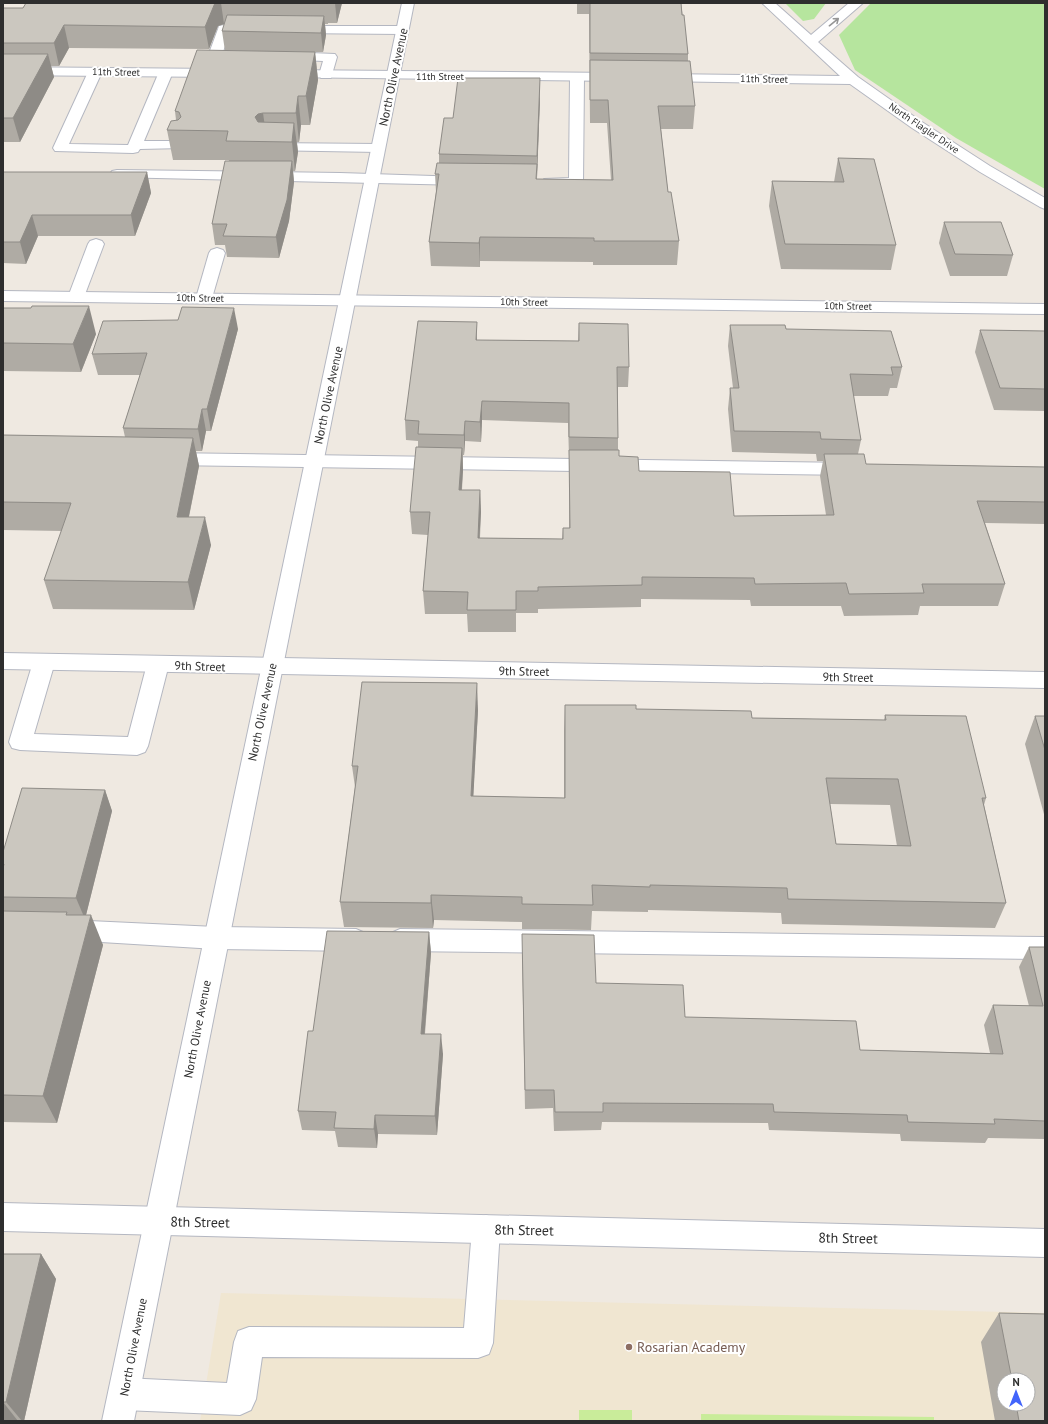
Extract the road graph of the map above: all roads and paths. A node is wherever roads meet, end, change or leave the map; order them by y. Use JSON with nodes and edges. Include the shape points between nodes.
{"nodes":[{"id":1,"x":408,"y":3,"type":"edge"},
{"id":2,"x":768,"y":3,"type":"edge"},
{"id":3,"x":857,"y":3,"type":"edge"},
{"id":4,"x":263,"y":30,"type":"edge"},
{"id":5,"x":279,"y":30,"type":"edge"},
{"id":6,"x":402,"y":30,"type":"junction"},
{"id":7,"x":811,"y":41,"type":"junction"},
{"id":8,"x":253,"y":56,"type":"edge"},
{"id":9,"x":276,"y":56,"type":"edge"},
{"id":10,"x":3,"y":70,"type":"edge"},
{"id":11,"x":95,"y":72,"type":"junction"},
{"id":12,"x":166,"y":72,"type":"junction"},
{"id":13,"x":230,"y":73,"type":"edge"},
{"id":14,"x":270,"y":74,"type":"edge"},
{"id":15,"x":326,"y":75,"type":"junction"},
{"id":16,"x":393,"y":75,"type":"junction"},
{"id":17,"x":577,"y":77,"type":"junction"},
{"id":18,"x":633,"y":78,"type":"edge"},
{"id":19,"x":649,"y":78,"type":"edge"},
{"id":20,"x":853,"y":80,"type":"junction"},
{"id":21,"x":135,"y":145,"type":"junction"},
{"id":22,"x":178,"y":145,"type":"edge"},
{"id":23,"x":267,"y":147,"type":"edge"},
{"id":24,"x":378,"y":148,"type":"junction"},
{"id":25,"x":105,"y":174,"type":"edge"},
{"id":26,"x":372,"y":179,"type":"junction"},
{"id":27,"x":474,"y":181,"type":"edge"},
{"id":28,"x":537,"y":182,"type":"edge"},
{"id":29,"x":1045,"y":204,"type":"edge"},
{"id":30,"x":96,"y":244,"type":"dead end"},
{"id":31,"x":217,"y":253,"type":"dead end"},
{"id":32,"x":3,"y":296,"type":"edge"},
{"id":33,"x":76,"y":297,"type":"junction"},
{"id":34,"x":204,"y":298,"type":"junction"},
{"id":35,"x":347,"y":300,"type":"junction"},
{"id":36,"x":1045,"y":309,"type":"edge"},
{"id":37,"x":152,"y":458,"type":"edge"},
{"id":38,"x":314,"y":461,"type":"junction"},
{"id":39,"x":871,"y":469,"type":"edge"},
{"id":40,"x":3,"y":661,"type":"edge"},
{"id":41,"x":44,"y":662,"type":"junction"},
{"id":42,"x":158,"y":664,"type":"junction"},
{"id":43,"x":271,"y":667,"type":"junction"},
{"id":44,"x":1045,"y":680,"type":"edge"},
{"id":45,"x":48,"y":930,"type":"edge"},
{"id":46,"x":216,"y":938,"type":"junction"},
{"id":47,"x":1045,"y":948,"type":"edge"},
{"id":48,"x":3,"y":1217,"type":"edge"},
{"id":49,"x":158,"y":1222,"type":"junction"},
{"id":50,"x":486,"y":1229,"type":"junction"},
{"id":51,"x":1045,"y":1243,"type":"edge"},
{"id":52,"x":121,"y":1408,"type":"edge"}],
"edges":[{"from":1,"to":6,"type":"street","name":"North Olive Avenue"},
{"from":2,"to":7,"type":"street","name":"North Flagler Drive"},
{"from":7,"to":3,"type":"street","one_way":true},
{"from":4,"to":8,"type":"street","via":[[224,29],[215,56]]},
{"from":5,"to":6,"type":"street"},
{"from":6,"to":16,"type":"street","name":"North Olive Avenue"},
{"from":7,"to":20,"type":"street","name":"North Flagler Drive"},
{"from":9,"to":15,"type":"street","via":[[330,57]]},
{"from":10,"to":11,"type":"street","name":"11th Street"},
{"from":11,"to":12,"type":"street","name":"11th Street"},
{"from":11,"to":21,"type":"street","via":[[60,148],[133,149]]},
{"from":12,"to":13,"type":"street","name":"11th Street"},
{"from":12,"to":21,"type":"street"},
{"from":14,"to":15,"type":"street","name":"11th Street"},
{"from":15,"to":16,"type":"street","name":"11th Street"},
{"from":16,"to":17,"type":"street","name":"11th Street"},
{"from":16,"to":24,"type":"street","name":"North Olive Avenue"},
{"from":17,"to":18,"type":"street","name":"11th Street"},
{"from":17,"to":28,"type":"street","via":[[576,182]]},
{"from":19,"to":20,"type":"street","name":"11th Street"},
{"from":20,"to":29,"type":"street","name":"North Flagler Drive","via":[[960,153]]},
{"from":21,"to":22,"type":"street"},
{"from":23,"to":24,"type":"street"},
{"from":24,"to":26,"type":"street","name":"North Olive Avenue"},
{"from":25,"to":26,"type":"street"},
{"from":26,"to":27,"type":"street"},
{"from":26,"to":35,"type":"street","name":"North Olive Avenue"},
{"from":30,"to":33,"type":"street"},
{"from":31,"to":34,"type":"street"},
{"from":32,"to":33,"type":"street","name":"10th Street"},
{"from":33,"to":34,"type":"street","name":"10th Street"},
{"from":34,"to":35,"type":"street","name":"10th Street"},
{"from":35,"to":36,"type":"street","name":"10th Street"},
{"from":35,"to":38,"type":"street","name":"North Olive Avenue"},
{"from":37,"to":38,"type":"street"},
{"from":38,"to":39,"type":"street"},
{"from":38,"to":43,"type":"street","name":"North Olive Avenue"},
{"from":40,"to":41,"type":"street","name":"9th Street"},
{"from":41,"to":42,"type":"street","name":"9th Street"},
{"from":41,"to":42,"type":"street","via":[[20,742],[137,746]]},
{"from":42,"to":43,"type":"street","name":"9th Street"},
{"from":43,"to":44,"type":"street","name":"9th Street"},
{"from":43,"to":46,"type":"street","name":"North Olive Avenue"},
{"from":45,"to":46,"type":"street"},
{"from":46,"to":47,"type":"street"},
{"from":46,"to":49,"type":"street","name":"North Olive Avenue"},
{"from":48,"to":49,"type":"street","name":"8th Street"},
{"from":49,"to":50,"type":"street","name":"8th Street"},
{"from":49,"to":52,"type":"street","name":"North Olive Avenue"},
{"from":50,"to":51,"type":"street","name":"8th Street"},
{"from":50,"to":52,"type":"street","via":[[478,1344],[249,1342],[240,1399]]}]}
